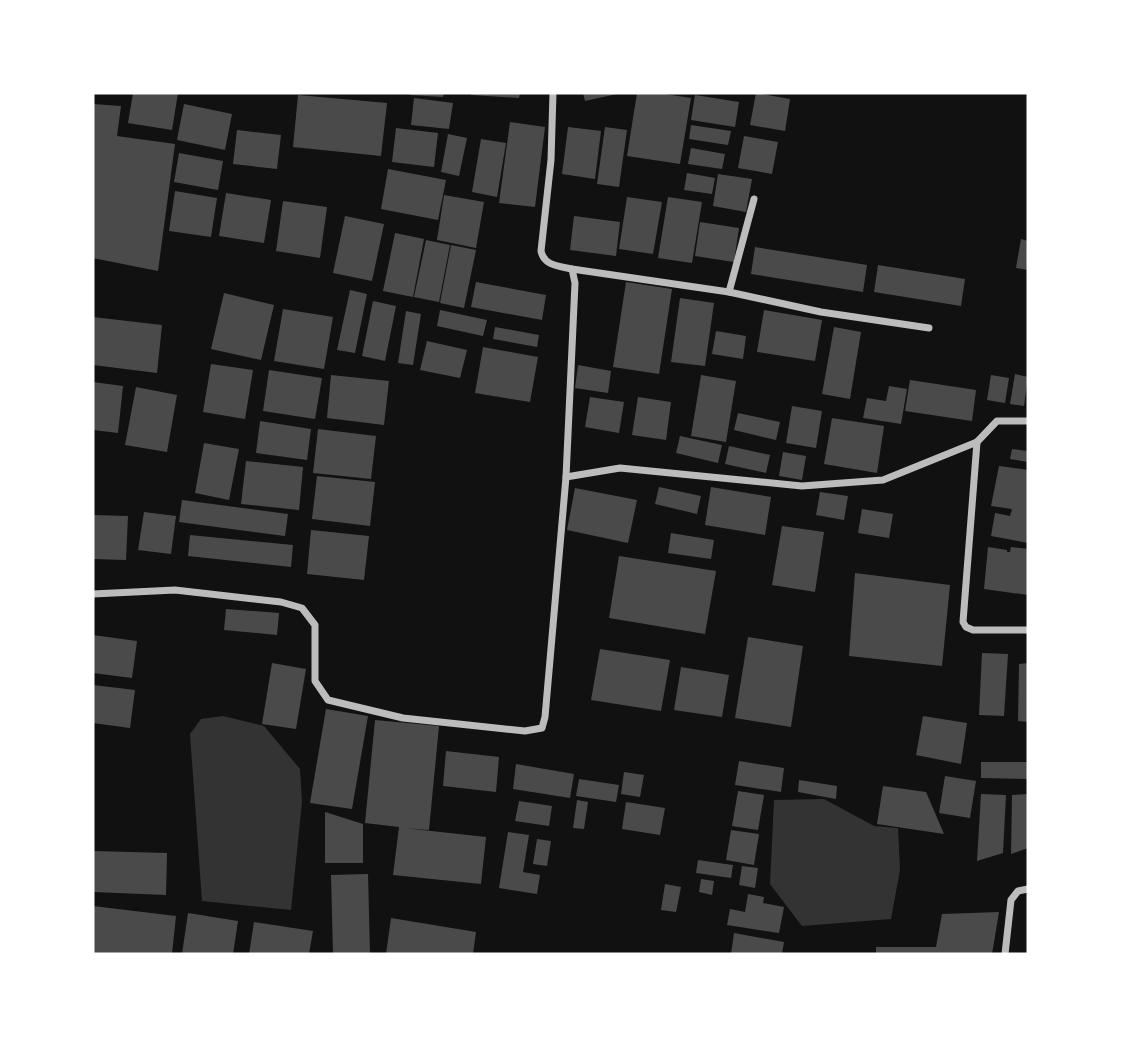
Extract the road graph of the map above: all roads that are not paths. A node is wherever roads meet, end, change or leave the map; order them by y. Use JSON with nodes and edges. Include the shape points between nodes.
{"nodes":[{"id":1,"x":553,"y":93,"type":"edge"},
{"id":2,"x":754,"y":200,"type":"dead end"},
{"id":3,"x":572,"y":269,"type":"junction"},
{"id":4,"x":729,"y":292,"type":"junction"},
{"id":5,"x":929,"y":328,"type":"dead end"},
{"id":6,"x":1028,"y":421,"type":"edge"},
{"id":7,"x":977,"y":442,"type":"junction"},
{"id":8,"x":566,"y":477,"type":"junction"},
{"id":9,"x":93,"y":594,"type":"edge"},
{"id":10,"x":1028,"y":630,"type":"edge"},
{"id":11,"x":1028,"y":889,"type":"edge"},
{"id":12,"x":1005,"y":954,"type":"edge"}],
"edges":[{"from":1,"to":3,"type":"street","via":[[541,251],[547,263]]},
{"from":2,"to":4,"type":"street"},
{"from":3,"to":4,"type":"street"},
{"from":3,"to":8,"type":"street"},
{"from":4,"to":5,"type":"street"},
{"from":6,"to":7,"type":"street","via":[[997,421]]},
{"from":7,"to":8,"type":"street","via":[[883,480],[802,486],[620,468]]},
{"from":7,"to":10,"type":"street","via":[[963,622],[973,630]]},
{"from":8,"to":9,"type":"street","via":[[542,728],[525,731],[403,718],[328,700],[315,681],[315,625],[302,608],[292,605],[176,590]]},
{"from":11,"to":12,"type":"street","via":[[1018,891],[1011,900]]}]}
